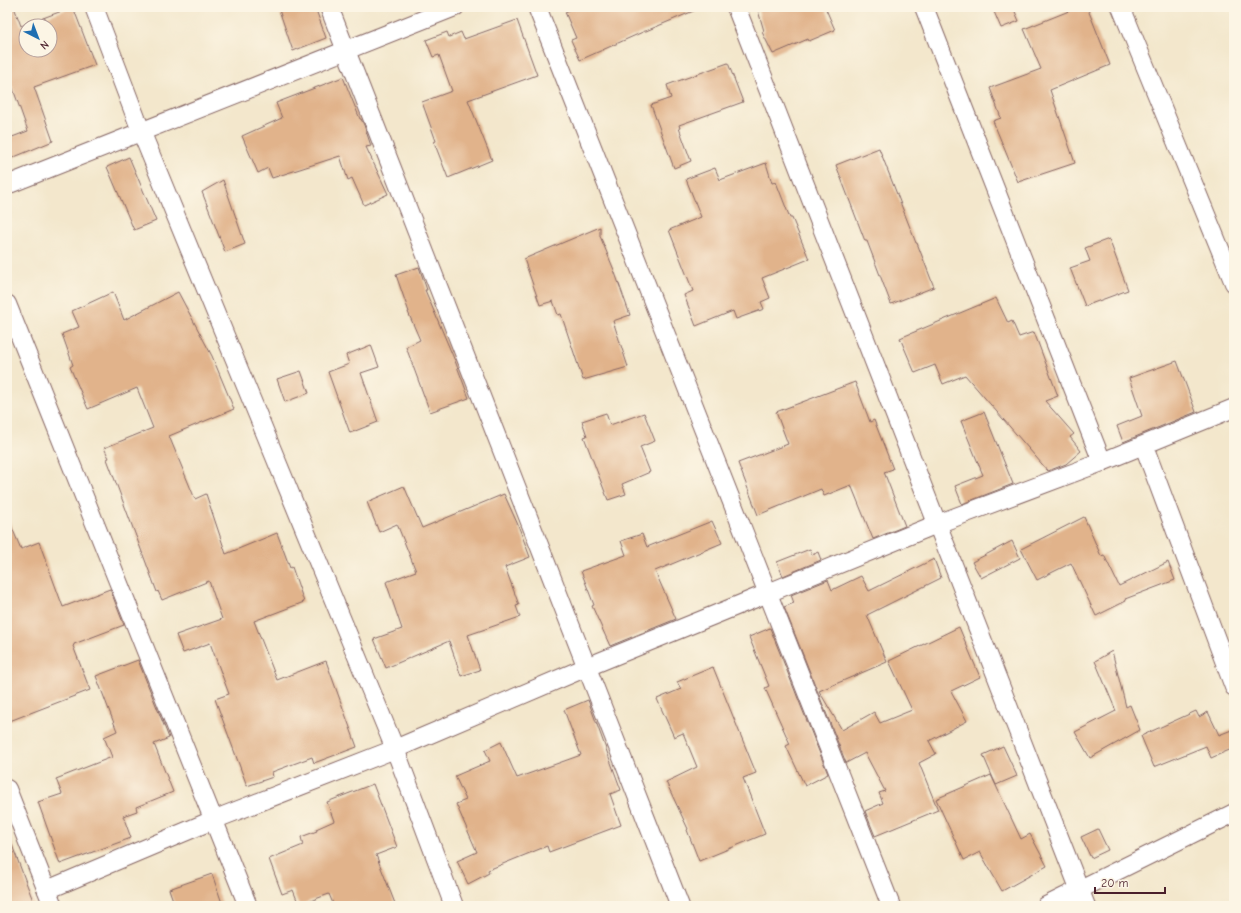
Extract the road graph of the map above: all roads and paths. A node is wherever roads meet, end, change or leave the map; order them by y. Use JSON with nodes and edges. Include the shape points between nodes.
{"nodes":[{"id":1,"x":94,"y":7,"type":"edge"},
{"id":2,"x":329,"y":7,"type":"edge"},
{"id":3,"x":455,"y":7,"type":"edge"},
{"id":4,"x":536,"y":7,"type":"edge"},
{"id":5,"x":736,"y":7,"type":"edge"},
{"id":6,"x":924,"y":7,"type":"edge"},
{"id":7,"x":1121,"y":7,"type":"edge"},
{"id":8,"x":346,"y":50,"type":"junction"},
{"id":9,"x":141,"y":131,"type":"junction"},
{"id":10,"x":7,"y":185,"type":"edge"},
{"id":11,"x":1234,"y":284,"type":"edge"},
{"id":12,"x":7,"y":304,"type":"edge"},
{"id":13,"x":1234,"y":408,"type":"edge"},
{"id":14,"x":1144,"y":446,"type":"junction"},
{"id":15,"x":1102,"y":462,"type":"junction"},
{"id":16,"x":937,"y":524,"type":"junction"},
{"id":17,"x":767,"y":593,"type":"junction"},
{"id":18,"x":587,"y":667,"type":"junction"},
{"id":19,"x":1234,"y":687,"type":"edge"},
{"id":20,"x":395,"y":749,"type":"junction"},
{"id":21,"x":7,"y":789,"type":"edge"},
{"id":22,"x":1234,"y":813,"type":"edge"},
{"id":23,"x":213,"y":820,"type":"junction"},
{"id":24,"x":50,"y":898,"type":"edge"},
{"id":25,"x":1082,"y":898,"type":"edge"},
{"id":26,"x":248,"y":906,"type":"edge"},
{"id":27,"x":454,"y":906,"type":"edge"},
{"id":28,"x":680,"y":906,"type":"edge"},
{"id":29,"x":891,"y":906,"type":"edge"},
{"id":30,"x":1046,"y":906,"type":"edge"}],
"edges":[{"from":1,"to":9,"type":"street"},
{"from":2,"to":8,"type":"street"},
{"from":3,"to":8,"type":"street"},
{"from":4,"to":17,"type":"street"},
{"from":5,"to":16,"type":"street"},
{"from":6,"to":15,"type":"street"},
{"from":7,"to":11,"type":"street"},
{"from":8,"to":9,"type":"street"},
{"from":8,"to":18,"type":"street"},
{"from":9,"to":10,"type":"street"},
{"from":9,"to":20,"type":"street"},
{"from":12,"to":23,"type":"street"},
{"from":13,"to":14,"type":"street"},
{"from":14,"to":15,"type":"street"},
{"from":14,"to":19,"type":"street"},
{"from":15,"to":16,"type":"street"},
{"from":16,"to":17,"type":"street"},
{"from":16,"to":25,"type":"street"},
{"from":17,"to":18,"type":"street"},
{"from":17,"to":29,"type":"street"},
{"from":18,"to":20,"type":"street"},
{"from":18,"to":28,"type":"street"},
{"from":20,"to":23,"type":"street"},
{"from":20,"to":27,"type":"street"},
{"from":21,"to":24,"type":"street"},
{"from":22,"to":25,"type":"street"},
{"from":23,"to":24,"type":"street"},
{"from":23,"to":26,"type":"street"},
{"from":25,"to":30,"type":"street"}]}
